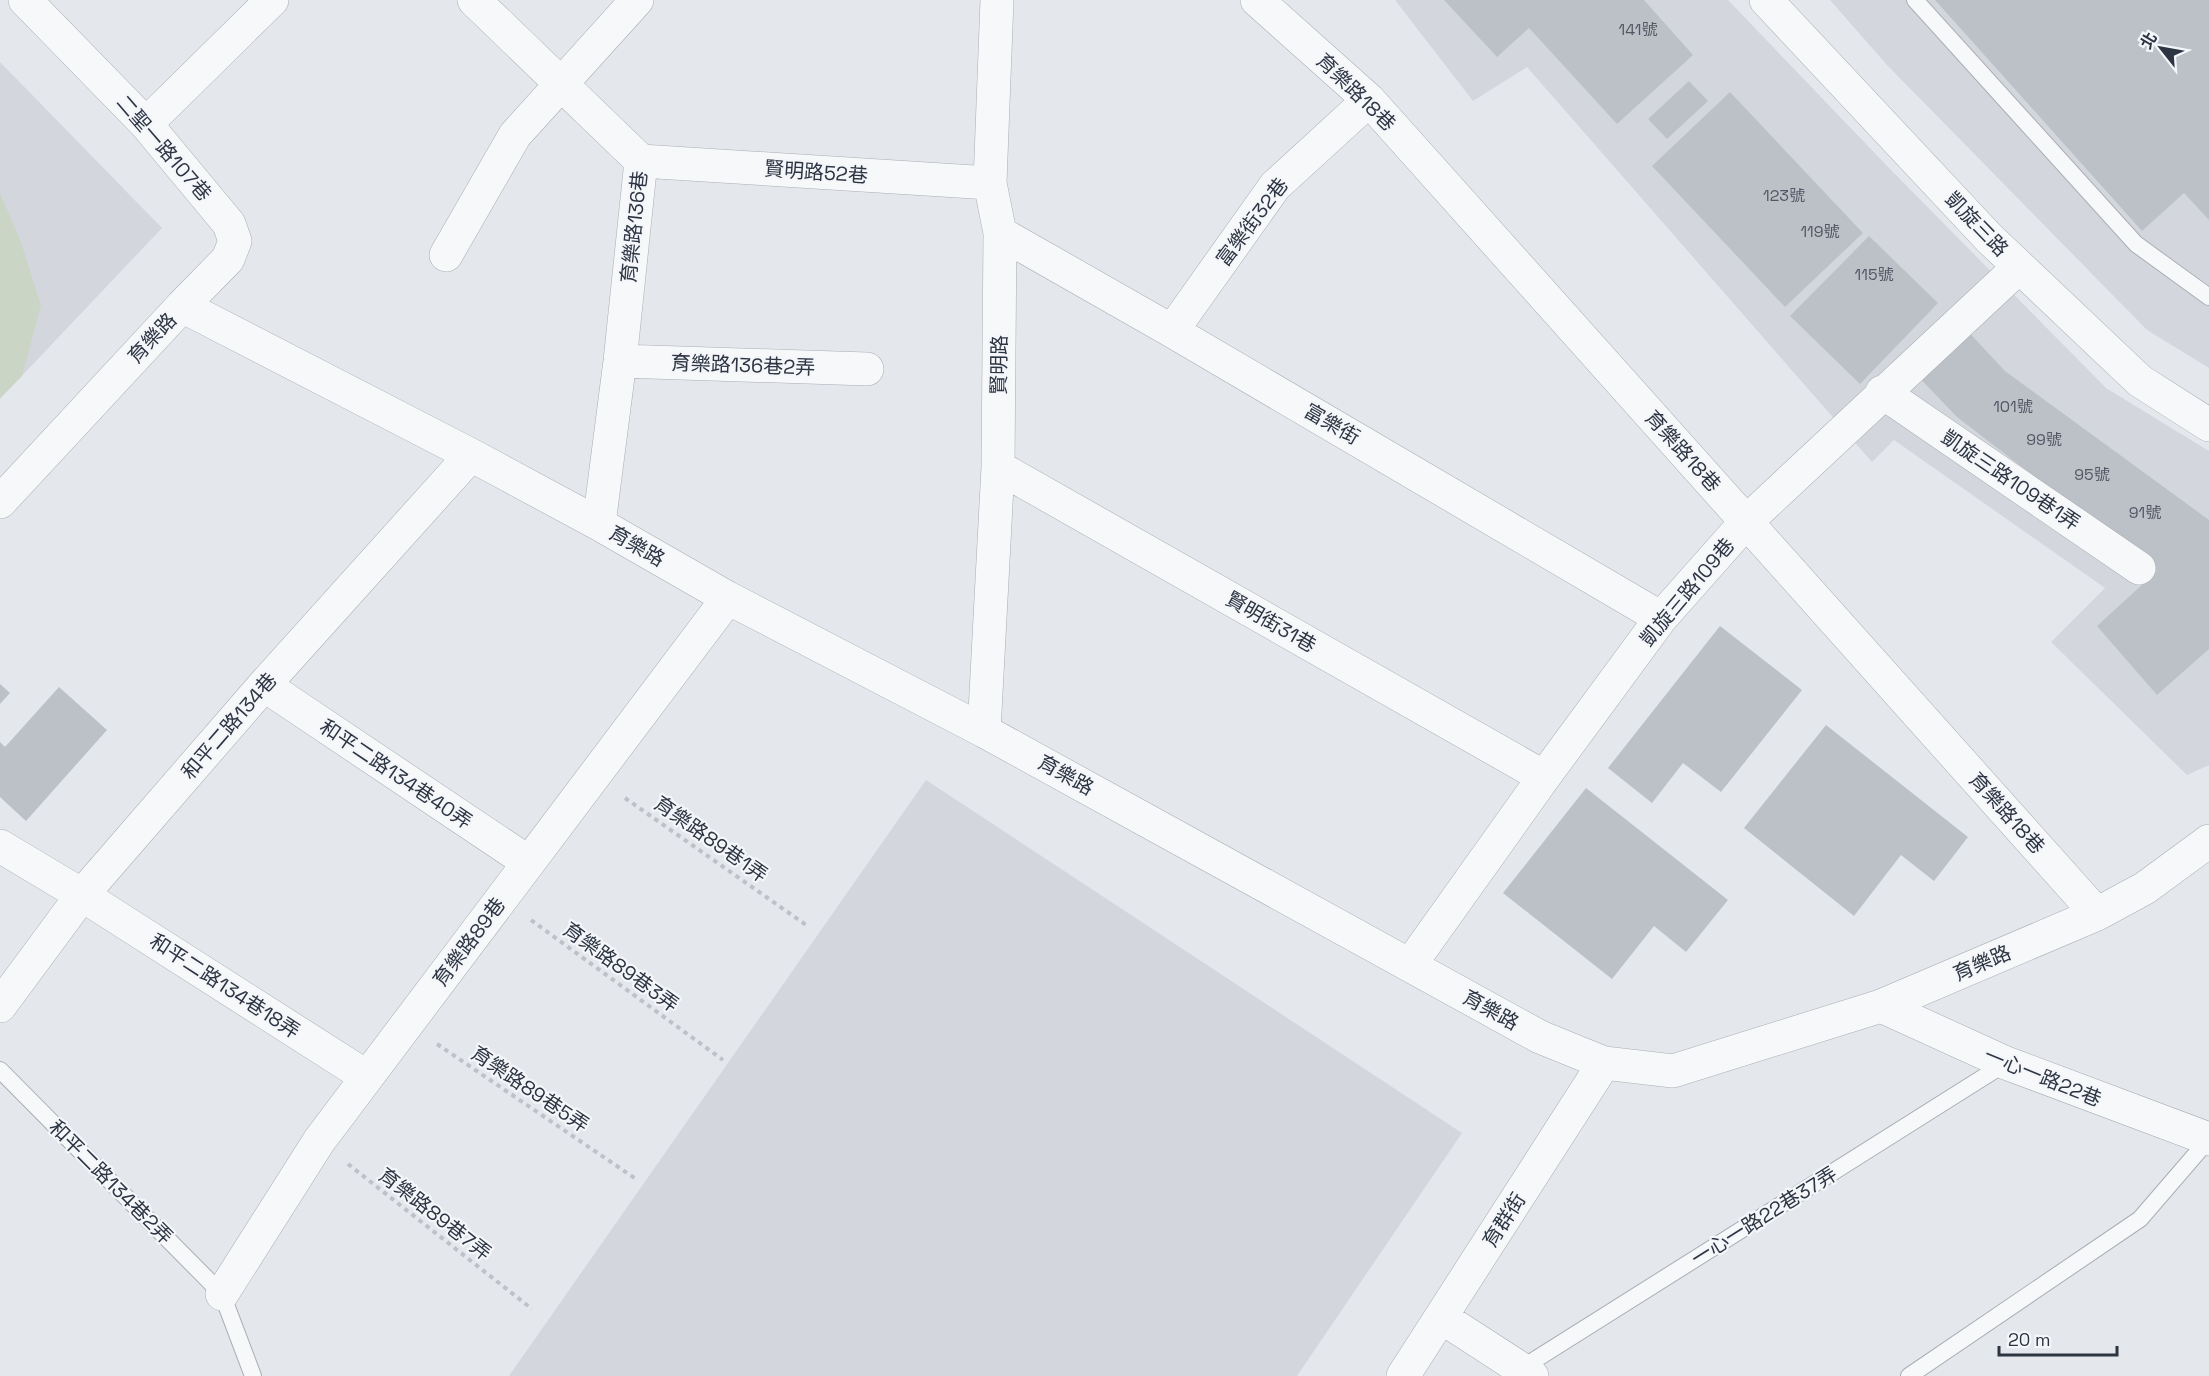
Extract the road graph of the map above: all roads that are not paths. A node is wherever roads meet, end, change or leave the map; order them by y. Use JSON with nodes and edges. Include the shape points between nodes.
{"nodes":[{"id":1,"x":25,"y":0,"type":"edge"},
{"id":2,"x":272,"y":0,"type":"edge"},
{"id":3,"x":474,"y":0,"type":"edge"},
{"id":4,"x":637,"y":0,"type":"edge"},
{"id":5,"x":997,"y":0,"type":"edge"},
{"id":6,"x":1257,"y":0,"type":"edge"},
{"id":7,"x":1766,"y":0,"type":"edge"},
{"id":8,"x":1915,"y":0,"type":"edge"},
{"id":9,"x":562,"y":85,"type":"junction"},
{"id":10,"x":1369,"y":100,"type":"junction"},
{"id":11,"x":146,"y":124,"type":"junction"},
{"id":12,"x":641,"y":161,"type":"junction"},
{"id":13,"x":990,"y":183,"type":"junction"},
{"id":14,"x":1000,"y":233,"type":"junction"},
{"id":15,"x":446,"y":255,"type":"dead end"},
{"id":16,"x":2019,"y":267,"type":"junction"},
{"id":17,"x":2209,"y":297,"type":"edge"},
{"id":18,"x":183,"y":306,"type":"junction"},
{"id":19,"x":1172,"y":330,"type":"junction"},
{"id":20,"x":620,"y":361,"type":"junction"},
{"id":21,"x":867,"y":369,"type":"dead end"},
{"id":22,"x":1882,"y":392,"type":"junction"},
{"id":23,"x":2209,"y":425,"type":"edge"},
{"id":24,"x":471,"y":455,"type":"junction"},
{"id":25,"x":998,"y":467,"type":"junction"},
{"id":26,"x":0,"y":502,"type":"edge"},
{"id":27,"x":1746,"y":522,"type":"junction"},
{"id":28,"x":599,"y":524,"type":"junction"},
{"id":29,"x":2139,"y":568,"type":"dead end"},
{"id":30,"x":728,"y":598,"type":"junction"},
{"id":31,"x":1661,"y":618,"type":"junction"},
{"id":32,"x":264,"y":685,"type":"junction"},
{"id":33,"x":984,"y":731,"type":"junction"},
{"id":34,"x":1544,"y":777,"type":"junction"},
{"id":35,"x":2209,"y":841,"type":"edge"},
{"id":36,"x":0,"y":846,"type":"edge"},
{"id":37,"x":528,"y":862,"type":"junction"},
{"id":38,"x":82,"y":895,"type":"junction"},
{"id":39,"x":2097,"y":914,"type":"junction"},
{"id":40,"x":1410,"y":965,"type":"junction"},
{"id":41,"x":0,"y":1006,"type":"edge"},
{"id":42,"x":1881,"y":1006,"type":"junction"},
{"id":43,"x":1604,"y":1063,"type":"junction"},
{"id":44,"x":2006,"y":1063,"type":"junction"},
{"id":45,"x":0,"y":1070,"type":"edge"},
{"id":46,"x":367,"y":1077,"type":"junction"},
{"id":47,"x":2209,"y":1139,"type":"edge"},
{"id":48,"x":222,"y":1294,"type":"junction"},
{"id":49,"x":1441,"y":1317,"type":"junction"},
{"id":50,"x":1527,"y":1372,"type":"edge"},
{"id":51,"x":253,"y":1376,"type":"edge"},
{"id":52,"x":1403,"y":1376,"type":"edge"},
{"id":53,"x":1909,"y":1376,"type":"edge"}],
"edges":[{"from":1,"to":11,"type":"street","name":"二聖一路107巷"},
{"from":2,"to":11,"type":"street"},
{"from":3,"to":9,"type":"street","name":"育樂路136巷"},
{"from":4,"to":9,"type":"street"},
{"from":5,"to":13,"type":"street","name":"賢明路"},
{"from":6,"to":10,"type":"street","name":"育樂路18巷"},
{"from":7,"to":16,"type":"street","name":"凱旋三路"},
{"from":8,"to":17,"type":"lane","via":[[2136,244]]},
{"from":9,"to":12,"type":"street","name":"育樂路136巷"},
{"from":9,"to":15,"type":"street","via":[[515,135]]},
{"from":10,"to":19,"type":"street","name":"富樂街32巷","via":[[1275,186]]},
{"from":10,"to":27,"type":"street","name":"育樂路18巷"},
{"from":11,"to":18,"type":"street","name":"二聖一路107巷","via":[[229,224],[235,241],[228,259]]},
{"from":12,"to":13,"type":"street","name":"賢明路52巷"},
{"from":12,"to":20,"type":"street","name":"育樂路136巷"},
{"from":13,"to":14,"type":"street","name":"賢明路"},
{"from":14,"to":19,"type":"street","name":"富樂街"},
{"from":14,"to":25,"type":"street","name":"賢明路"},
{"from":16,"to":22,"type":"street","name":"凱旋三路109巷"},
{"from":16,"to":23,"type":"street","name":"凱旋三路","via":[[2140,381]]},
{"from":18,"to":24,"type":"street","name":"育樂路"},
{"from":18,"to":26,"type":"street","name":"育樂路"},
{"from":19,"to":31,"type":"street","name":"富樂街"},
{"from":20,"to":21,"type":"street","name":"育樂路136巷2弄"},
{"from":20,"to":28,"type":"street","name":"育樂路136巷"},
{"from":22,"to":27,"type":"street","name":"凱旋三路109巷"},
{"from":22,"to":29,"type":"street","name":"凱旋三路109巷1弄"},
{"from":24,"to":28,"type":"street","name":"育樂路"},
{"from":24,"to":32,"type":"street","name":"和平二路134巷"},
{"from":25,"to":33,"type":"street","name":"賢明路"},
{"from":25,"to":34,"type":"street","name":"賢明街31巷"},
{"from":27,"to":31,"type":"street","name":"凱旋三路109巷"},
{"from":27,"to":39,"type":"street","name":"育樂路18巷"},
{"from":28,"to":30,"type":"street","name":"育樂路"},
{"from":30,"to":33,"type":"street","name":"育樂路"},
{"from":30,"to":37,"type":"street","name":"育樂路89巷"},
{"from":31,"to":34,"type":"street","name":"凱旋三路109巷"},
{"from":32,"to":37,"type":"street","name":"和平二路134巷40弄"},
{"from":32,"to":38,"type":"street","name":"和平二路134巷"},
{"from":33,"to":40,"type":"street","name":"育樂路"},
{"from":34,"to":40,"type":"street","name":"凱旋三路109巷"},
{"from":35,"to":39,"type":"street","name":"育樂路","via":[[2145,888]]},
{"from":36,"to":38,"type":"street","name":"和平二路134巷18弄"},
{"from":37,"to":46,"type":"street","name":"育樂路89巷"},
{"from":38,"to":41,"type":"street","name":"和平二路134巷"},
{"from":38,"to":46,"type":"street","name":"和平二路134巷18弄"},
{"from":39,"to":42,"type":"street","name":"育樂路"},
{"from":40,"to":43,"type":"street","name":"育樂路","via":[[1540,1036]]},
{"from":42,"to":43,"type":"street","name":"育樂路","via":[[1673,1071]]},
{"from":42,"to":44,"type":"street","name":"一心一路22巷"},
{"from":43,"to":49,"type":"street","name":"育群街"},
{"from":44,"to":47,"type":"street","name":"一心一路22巷"},
{"from":44,"to":50,"type":"lane","name":"一心一路22巷37弄"},
{"from":45,"to":48,"type":"lane","name":"和平二路134巷2弄"},
{"from":46,"to":48,"type":"street","name":"育樂路89巷","via":[[319,1141]]},
{"from":47,"to":53,"type":"lane","via":[[2140,1219]]},
{"from":48,"to":51,"type":"lane"},
{"from":49,"to":50,"type":"street"},
{"from":49,"to":52,"type":"street","name":"育群街"}]}
